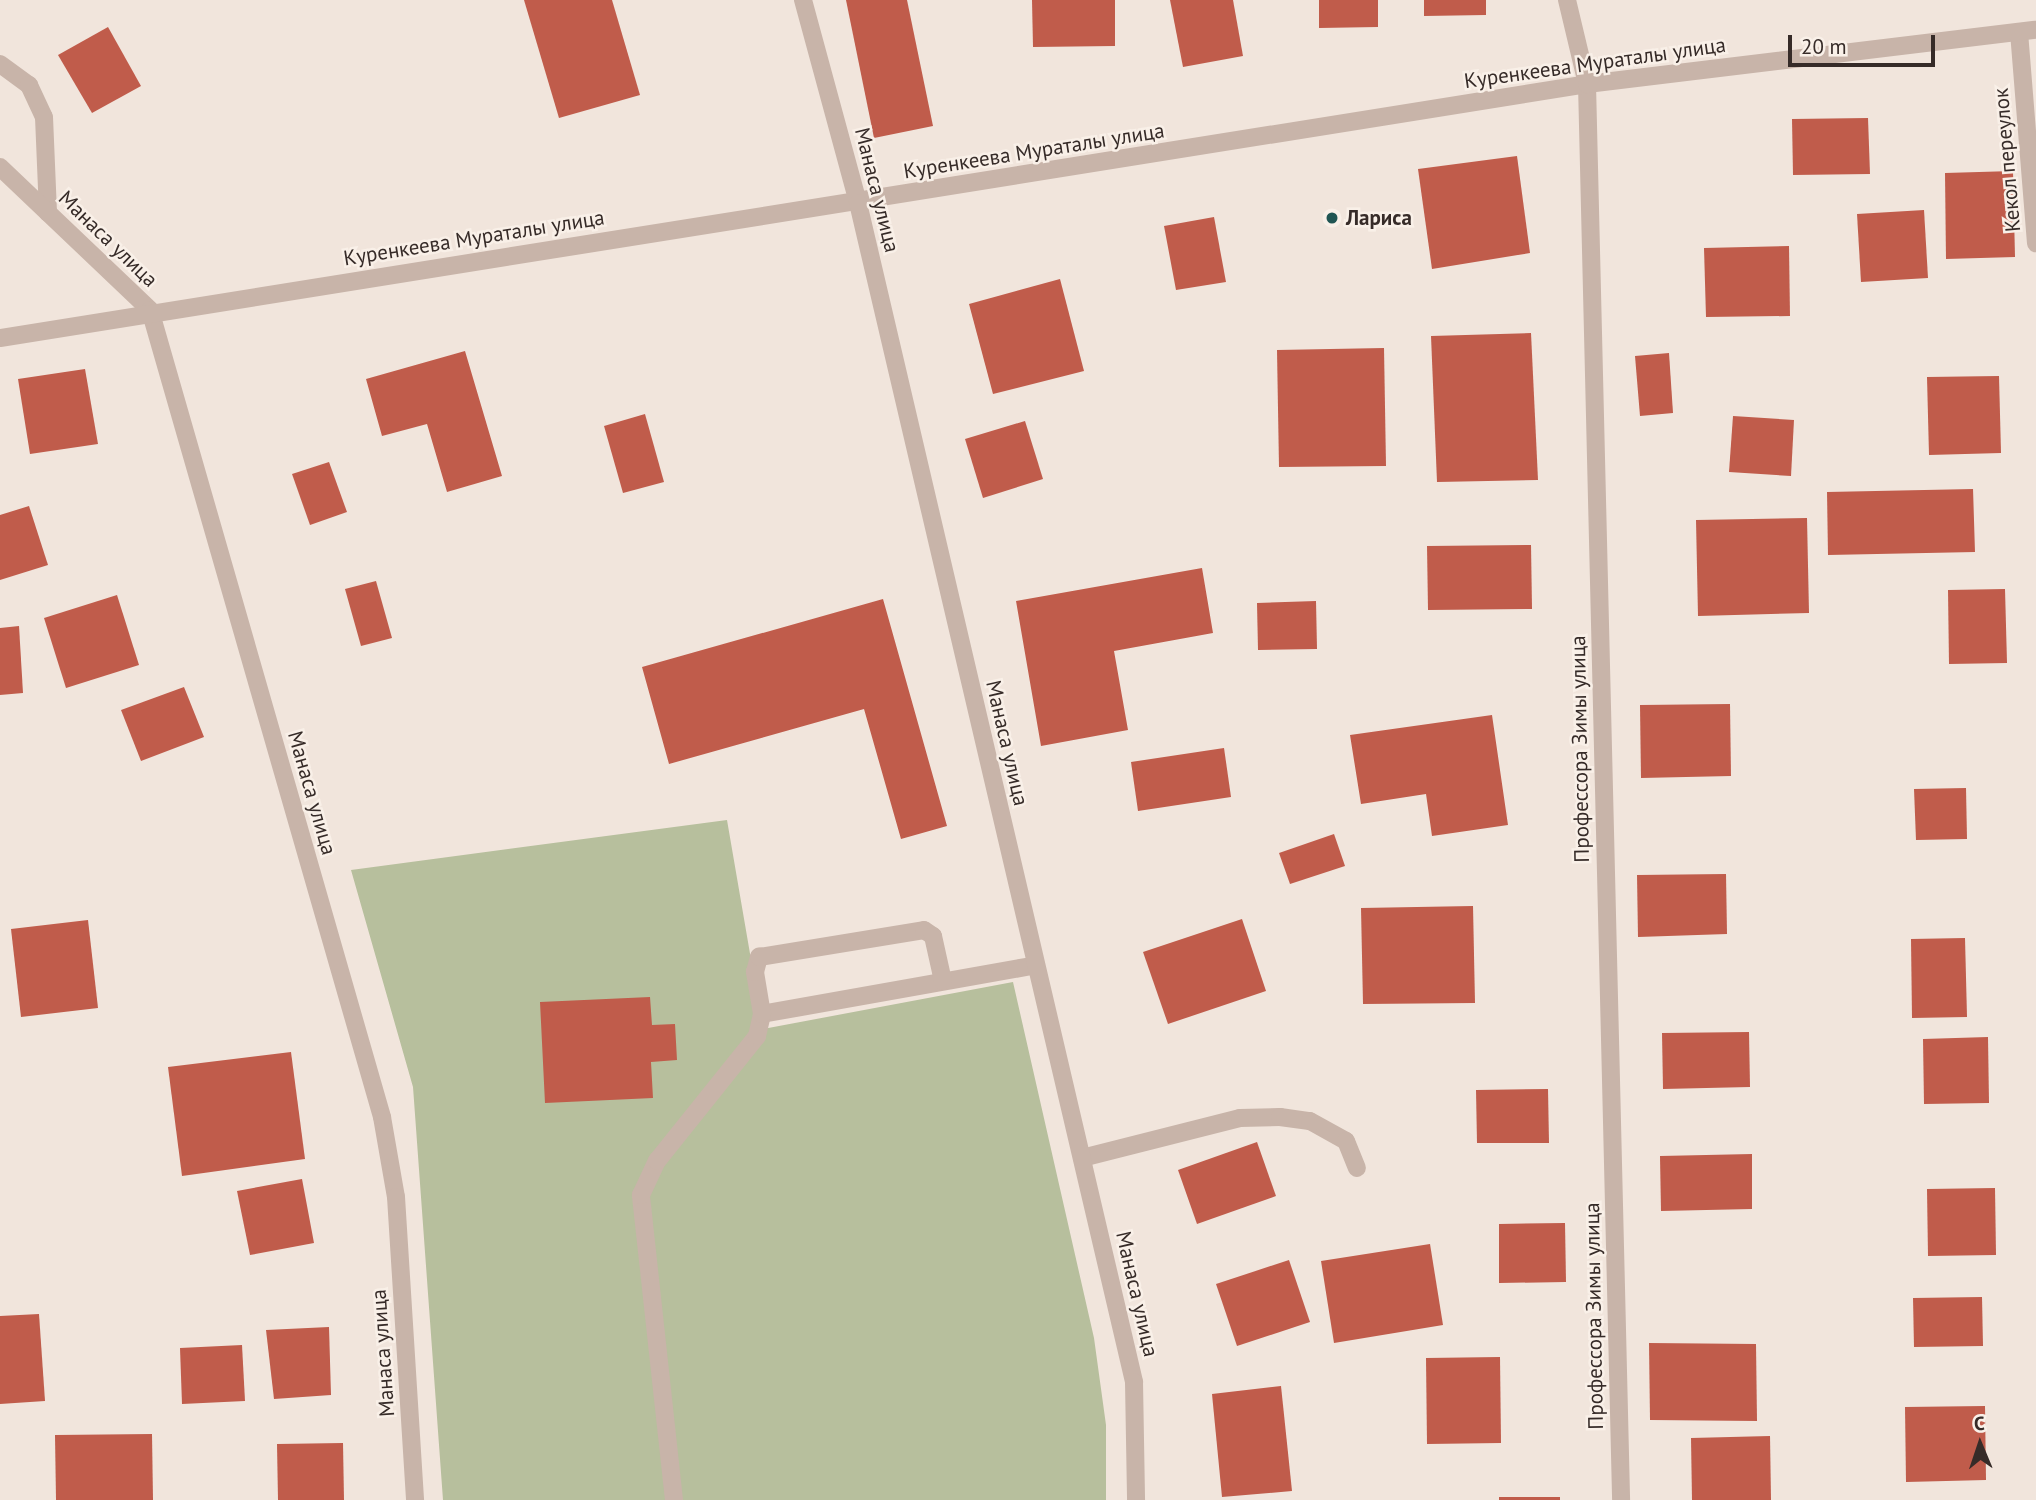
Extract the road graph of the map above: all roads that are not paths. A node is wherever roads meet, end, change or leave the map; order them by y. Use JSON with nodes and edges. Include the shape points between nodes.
{"nodes":[{"id":1,"x":803,"y":0,"type":"edge"},
{"id":2,"x":1567,"y":0,"type":"edge"},
{"id":3,"x":2028,"y":31,"type":"edge"},
{"id":4,"x":0,"y":64,"type":"edge"},
{"id":5,"x":1587,"y":84,"type":"junction"},
{"id":6,"x":0,"y":167,"type":"edge"},
{"id":7,"x":858,"y":203,"type":"junction"},
{"id":8,"x":48,"y":213,"type":"junction"},
{"id":9,"x":2036,"y":243,"type":"edge"},
{"id":10,"x":150,"y":310,"type":"junction"},
{"id":11,"x":0,"y":338,"type":"edge"},
{"id":12,"x":1036,"y":965,"type":"junction"},
{"id":13,"x":943,"y":981,"type":"junction"},
{"id":14,"x":762,"y":1014,"type":"junction"},
{"id":15,"x":1082,"y":1158,"type":"junction"},
{"id":16,"x":1357,"y":1168,"type":"dead end"},
{"id":17,"x":415,"y":1500,"type":"edge"},
{"id":18,"x":674,"y":1500,"type":"edge"},
{"id":19,"x":1136,"y":1500,"type":"edge"},
{"id":20,"x":1621,"y":1500,"type":"edge"}],
"edges":[{"from":1,"to":7,"type":"street","name":"Манаса улица"},
{"from":2,"to":5,"type":"street","name":"Профессора Зимы улица"},
{"from":3,"to":5,"type":"street","name":"Куренкеева Мураталы улица"},
{"from":3,"to":9,"type":"street","name":"Кекол переулок"},
{"from":4,"to":8,"type":"street","via":[[29,85],[44,117]]},
{"from":5,"to":7,"type":"street","name":"Куренкеева Мураталы улица"},
{"from":5,"to":20,"type":"street","name":"Профессора Зимы улица"},
{"from":6,"to":8,"type":"street","name":"Манаса улица"},
{"from":7,"to":10,"type":"street","name":"Куренкеева Мураталы улица"},
{"from":7,"to":12,"type":"street","name":"Манаса улица"},
{"from":8,"to":10,"type":"street","name":"Манаса улица"},
{"from":10,"to":11,"type":"street","name":"Куренкеева Мураталы улица"},
{"from":10,"to":17,"type":"street","name":"Манаса улица","via":[[382,1117],[396,1198]]},
{"from":12,"to":13,"type":"street"},
{"from":12,"to":15,"type":"street","name":"Манаса улица"},
{"from":13,"to":14,"type":"street"},
{"from":13,"to":14,"type":"street","via":[[933,936],[924,930],[772,951],[759,957],[755,972]]},
{"from":14,"to":18,"type":"street","via":[[757,1036],[657,1161],[641,1195]]},
{"from":15,"to":16,"type":"street","via":[[1240,1118],[1280,1117],[1310,1121],[1346,1141]]},
{"from":15,"to":19,"type":"street","name":"Манаса улица","via":[[1134,1382]]}]}
